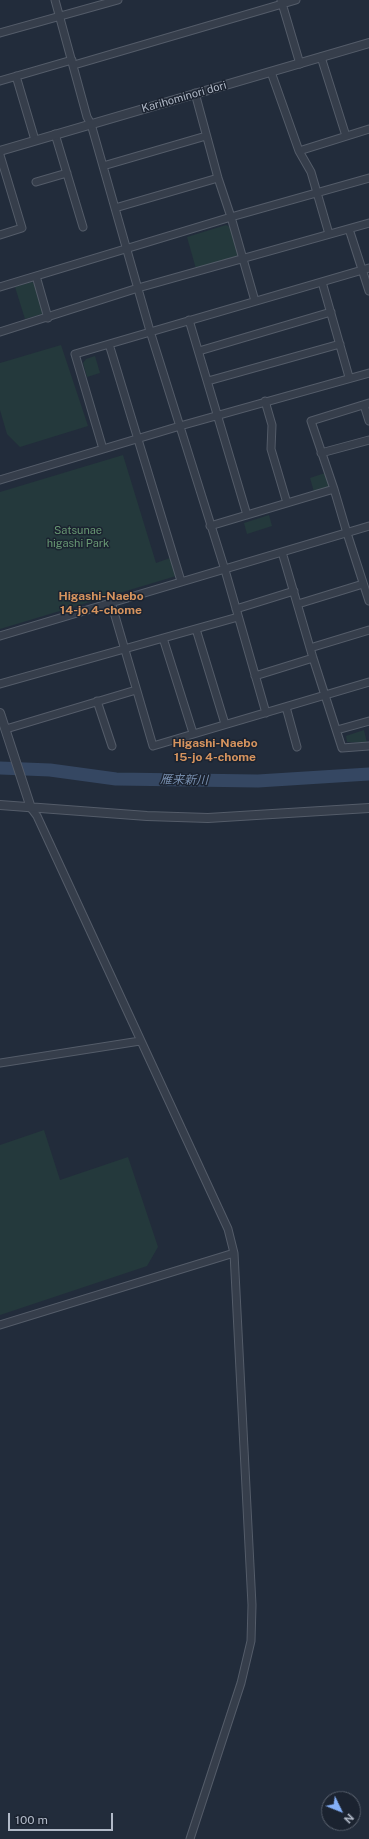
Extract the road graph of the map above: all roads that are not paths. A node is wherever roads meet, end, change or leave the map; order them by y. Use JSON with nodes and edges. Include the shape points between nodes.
{"nodes":[{"id":1,"x":55,"y":0,"type":"edge"},
{"id":2,"x":118,"y":0,"type":"edge"},
{"id":3,"x":296,"y":0,"type":"edge"},
{"id":4,"x":281,"y":2,"type":"edge"},
{"id":5,"x":60,"y":16,"type":"junction"},
{"id":6,"x":0,"y":33,"type":"edge"},
{"id":7,"x":369,"y":43,"type":"edge"},
{"id":8,"x":321,"y":57,"type":"junction"},
{"id":9,"x":73,"y":62,"type":"junction"},
{"id":10,"x":300,"y":64,"type":"junction"},
{"id":11,"x":271,"y":72,"type":"junction"},
{"id":12,"x":16,"y":76,"type":"junction"},
{"id":13,"x":0,"y":81,"type":"edge"},
{"id":14,"x":195,"y":93,"type":"junction"},
{"id":15,"x":92,"y":124,"type":"junction"},
{"id":16,"x":369,"y":129,"type":"edge"},
{"id":17,"x":55,"y":134,"type":"junction"},
{"id":18,"x":206,"y":136,"type":"junction"},
{"id":19,"x":346,"y":136,"type":"junction"},
{"id":20,"x":35,"y":140,"type":"junction"},
{"id":21,"x":0,"y":151,"type":"edge"},
{"id":22,"x":298,"y":151,"type":"junction"},
{"id":23,"x":0,"y":155,"type":"edge"},
{"id":24,"x":104,"y":166,"type":"junction"},
{"id":25,"x":67,"y":173,"type":"junction"},
{"id":26,"x":218,"y":178,"type":"junction"},
{"id":27,"x":369,"y":178,"type":"edge"},
{"id":28,"x":36,"y":182,"type":"dead end"},
{"id":29,"x":316,"y":193,"type":"junction"},
{"id":30,"x":115,"y":208,"type":"junction"},
{"id":31,"x":231,"y":217,"type":"junction"},
{"id":32,"x":369,"y":223,"type":"edge"},
{"id":33,"x":83,"y":227,"type":"dead end"},
{"id":34,"x":349,"y":229,"type":"junction"},
{"id":35,"x":329,"y":234,"type":"junction"},
{"id":36,"x":0,"y":235,"type":"edge"},
{"id":37,"x":127,"y":249,"type":"junction"},
{"id":38,"x":243,"y":259,"type":"junction"},
{"id":39,"x":366,"y":268,"type":"edge"},
{"id":40,"x":36,"y":276,"type":"junction"},
{"id":41,"x":322,"y":282,"type":"junction"},
{"id":42,"x":0,"y":287,"type":"edge"},
{"id":43,"x":138,"y":288,"type":"junction"},
{"id":44,"x":369,"y":291,"type":"edge"},
{"id":45,"x":255,"y":300,"type":"junction"},
{"id":46,"x":331,"y":312,"type":"junction"},
{"id":47,"x":48,"y":318,"type":"junction"},
{"id":48,"x":189,"y":320,"type":"junction"},
{"id":49,"x":150,"y":331,"type":"junction"},
{"id":50,"x":0,"y":332,"type":"edge"},
{"id":51,"x":109,"y":344,"type":"junction"},
{"id":52,"x":340,"y":344,"type":"junction"},
{"id":53,"x":199,"y":351,"type":"junction"},
{"id":54,"x":369,"y":373,"type":"edge"},
{"id":55,"x":349,"y":377,"type":"junction"},
{"id":56,"x":208,"y":381,"type":"junction"},
{"id":57,"x":265,"y":402,"type":"junction"},
{"id":58,"x":366,"y":404,"type":"edge"},
{"id":59,"x":218,"y":415,"type":"junction"},
{"id":60,"x":369,"y":421,"type":"edge"},
{"id":61,"x":180,"y":426,"type":"junction"},
{"id":62,"x":137,"y":439,"type":"junction"},
{"id":63,"x":369,"y":440,"type":"edge"},
{"id":64,"x":103,"y":449,"type":"junction"},
{"id":65,"x":321,"y":452,"type":"junction"},
{"id":66,"x":0,"y":480,"type":"edge"},
{"id":67,"x":334,"y":489,"type":"junction"},
{"id":68,"x":287,"y":503,"type":"junction"},
{"id":69,"x":247,"y":514,"type":"junction"},
{"id":70,"x":210,"y":526,"type":"junction"},
{"id":71,"x":369,"y":526,"type":"edge"},
{"id":72,"x":346,"y":533,"type":"junction"},
{"id":73,"x":282,"y":552,"type":"junction"},
{"id":74,"x":225,"y":570,"type":"junction"},
{"id":75,"x":180,"y":582,"type":"junction"},
{"id":76,"x":363,"y":584,"type":"junction"},
{"id":77,"x":294,"y":591,"type":"junction"},
{"id":78,"x":369,"y":601,"type":"edge"},
{"id":79,"x":111,"y":602,"type":"junction"},
{"id":80,"x":298,"y":604,"type":"junction"},
{"id":81,"x":236,"y":608,"type":"junction"},
{"id":82,"x":238,"y":617,"type":"junction"},
{"id":83,"x":196,"y":629,"type":"junction"},
{"id":84,"x":369,"y":630,"type":"edge"},
{"id":85,"x":0,"y":636,"type":"edge"},
{"id":86,"x":163,"y":638,"type":"junction"},
{"id":87,"x":310,"y":648,"type":"junction"},
{"id":88,"x":124,"y":649,"type":"junction"},
{"id":89,"x":313,"y":658,"type":"junction"},
{"id":90,"x":255,"y":676,"type":"junction"},
{"id":91,"x":369,"y":682,"type":"edge"},
{"id":92,"x":0,"y":684,"type":"edge"},
{"id":93,"x":136,"y":690,"type":"junction"},
{"id":94,"x":326,"y":695,"type":"junction"},
{"id":95,"x":97,"y":701,"type":"junction"},
{"id":96,"x":286,"y":707,"type":"junction"},
{"id":97,"x":0,"y":712,"type":"edge"},
{"id":98,"x":266,"y":713,"type":"junction"},
{"id":99,"x":369,"y":721,"type":"edge"},
{"id":100,"x":225,"y":724,"type":"junction"},
{"id":101,"x":6,"y":729,"type":"junction"},
{"id":102,"x":337,"y":730,"type":"junction"},
{"id":103,"x":193,"y":734,"type":"junction"},
{"id":104,"x":112,"y":746,"type":"dead end"},
{"id":105,"x":369,"y":746,"type":"edge"},
{"id":106,"x":298,"y":747,"type":"dead end"},
{"id":107,"x":0,"y":805,"type":"edge"},
{"id":108,"x":31,"y":808,"type":"junction"},
{"id":109,"x":369,"y":808,"type":"edge"},
{"id":110,"x":140,"y":1041,"type":"junction"},
{"id":111,"x":0,"y":1063,"type":"edge"},
{"id":112,"x":234,"y":1252,"type":"junction"},
{"id":113,"x":0,"y":1325,"type":"edge"},
{"id":114,"x":190,"y":1839,"type":"edge"}],
"edges":[{"from":1,"to":5,"type":"street"},
{"from":2,"to":5,"type":"street"},
{"from":3,"to":4,"type":"street"},
{"from":4,"to":9,"type":"street"},
{"from":4,"to":10,"type":"street"},
{"from":5,"to":6,"type":"street"},
{"from":5,"to":9,"type":"street"},
{"from":7,"to":8,"type":"street","name":"Karihominori dori"},
{"from":8,"to":10,"type":"street","name":"Karihominori dori"},
{"from":8,"to":19,"type":"street"},
{"from":9,"to":12,"type":"street"},
{"from":9,"to":15,"type":"street","via":[[87,117]]},
{"from":10,"to":11,"type":"street","name":"Karihominori dori"},
{"from":11,"to":14,"type":"street","name":"Karihominori dori"},
{"from":11,"to":22,"type":"street"},
{"from":12,"to":13,"type":"street"},
{"from":12,"to":20,"type":"street"},
{"from":14,"to":15,"type":"street","name":"Karihominori dori"},
{"from":14,"to":18,"type":"street"},
{"from":15,"to":17,"type":"street","name":"Karihominori dori"},
{"from":15,"to":24,"type":"street"},
{"from":16,"to":19,"type":"street"},
{"from":17,"to":20,"type":"street","name":"Karihominori dori"},
{"from":17,"to":25,"type":"street"},
{"from":18,"to":24,"type":"street"},
{"from":18,"to":26,"type":"street"},
{"from":19,"to":22,"type":"street"},
{"from":20,"to":21,"type":"street","name":"Karihominori dori"},
{"from":22,"to":29,"type":"street","via":[[311,172]]},
{"from":23,"to":36,"type":"street","via":[[22,228]]},
{"from":24,"to":30,"type":"street"},
{"from":25,"to":28,"type":"street"},
{"from":25,"to":33,"type":"street"},
{"from":26,"to":30,"type":"street"},
{"from":26,"to":31,"type":"street"},
{"from":27,"to":29,"type":"street"},
{"from":29,"to":31,"type":"street"},
{"from":29,"to":35,"type":"street"},
{"from":30,"to":37,"type":"street"},
{"from":31,"to":37,"type":"street"},
{"from":31,"to":38,"type":"street"},
{"from":32,"to":34,"type":"street"},
{"from":34,"to":35,"type":"street"},
{"from":34,"to":39,"type":"street"},
{"from":35,"to":38,"type":"street"},
{"from":37,"to":40,"type":"street"},
{"from":37,"to":43,"type":"street"},
{"from":38,"to":43,"type":"street"},
{"from":38,"to":45,"type":"street"},
{"from":39,"to":41,"type":"street"},
{"from":39,"to":44,"type":"street"},
{"from":40,"to":42,"type":"street"},
{"from":40,"to":47,"type":"street"},
{"from":41,"to":45,"type":"street"},
{"from":41,"to":46,"type":"street"},
{"from":43,"to":47,"type":"street"},
{"from":43,"to":49,"type":"street"},
{"from":45,"to":48,"type":"street"},
{"from":46,"to":52,"type":"street"},
{"from":46,"to":53,"type":"street"},
{"from":47,"to":50,"type":"street"},
{"from":48,"to":49,"type":"street"},
{"from":48,"to":53,"type":"street"},
{"from":49,"to":51,"type":"street"},
{"from":49,"to":61,"type":"street"},
{"from":51,"to":62,"type":"street"},
{"from":51,"to":64,"type":"street","via":[[75,354]]},
{"from":52,"to":55,"type":"street"},
{"from":52,"to":56,"type":"street"},
{"from":53,"to":56,"type":"street"},
{"from":54,"to":55,"type":"street"},
{"from":55,"to":57,"type":"street"},
{"from":56,"to":59,"type":"street"},
{"from":57,"to":59,"type":"street"},
{"from":57,"to":68,"type":"street","via":[[272,425],[271,449]]},
{"from":58,"to":60,"type":"street"},
{"from":58,"to":65,"type":"street","via":[[311,421]]},
{"from":59,"to":61,"type":"street"},
{"from":59,"to":69,"type":"street"},
{"from":61,"to":62,"type":"street"},
{"from":61,"to":70,"type":"street"},
{"from":62,"to":64,"type":"street"},
{"from":62,"to":75,"type":"street"},
{"from":63,"to":65,"type":"street"},
{"from":64,"to":66,"type":"street"},
{"from":65,"to":67,"type":"street"},
{"from":67,"to":68,"type":"street"},
{"from":67,"to":72,"type":"street"},
{"from":68,"to":69,"type":"street"},
{"from":69,"to":70,"type":"street"},
{"from":70,"to":74,"type":"street"},
{"from":71,"to":72,"type":"street"},
{"from":72,"to":73,"type":"street"},
{"from":72,"to":76,"type":"street"},
{"from":73,"to":74,"type":"street"},
{"from":73,"to":77,"type":"street"},
{"from":74,"to":75,"type":"street"},
{"from":74,"to":81,"type":"street"},
{"from":75,"to":79,"type":"street"},
{"from":76,"to":78,"type":"street"},
{"from":76,"to":80,"type":"street"},
{"from":77,"to":80,"type":"street"},
{"from":77,"to":81,"type":"street"},
{"from":79,"to":85,"type":"street"},
{"from":79,"to":88,"type":"street"},
{"from":80,"to":87,"type":"street"},
{"from":81,"to":82,"type":"street"},
{"from":82,"to":83,"type":"street"},
{"from":82,"to":90,"type":"street"},
{"from":83,"to":86,"type":"street"},
{"from":83,"to":100,"type":"street"},
{"from":84,"to":87,"type":"street"},
{"from":86,"to":88,"type":"street"},
{"from":86,"to":103,"type":"street"},
{"from":87,"to":89,"type":"street"},
{"from":88,"to":92,"type":"street"},
{"from":88,"to":93,"type":"street"},
{"from":89,"to":90,"type":"street"},
{"from":89,"to":94,"type":"street"},
{"from":90,"to":98,"type":"street"},
{"from":91,"to":94,"type":"street"},
{"from":93,"to":95,"type":"street"},
{"from":93,"to":103,"type":"street","via":[[153,746]]},
{"from":94,"to":96,"type":"street"},
{"from":94,"to":102,"type":"street"},
{"from":95,"to":101,"type":"street"},
{"from":95,"to":104,"type":"street"},
{"from":96,"to":98,"type":"street"},
{"from":96,"to":106,"type":"street"},
{"from":97,"to":101,"type":"street"},
{"from":98,"to":100,"type":"street"},
{"from":99,"to":102,"type":"street"},
{"from":100,"to":103,"type":"street"},
{"from":101,"to":108,"type":"street"},
{"from":102,"to":105,"type":"street","via":[[342,748]]},
{"from":107,"to":108,"type":"street"},
{"from":108,"to":109,"type":"street","via":[[208,818]]},
{"from":108,"to":110,"type":"street"},
{"from":110,"to":111,"type":"street"},
{"from":110,"to":112,"type":"street","via":[[228,1229]]},
{"from":112,"to":113,"type":"street"},
{"from":112,"to":114,"type":"street","via":[[252,1605],[251,1641],[241,1684]]}]}
